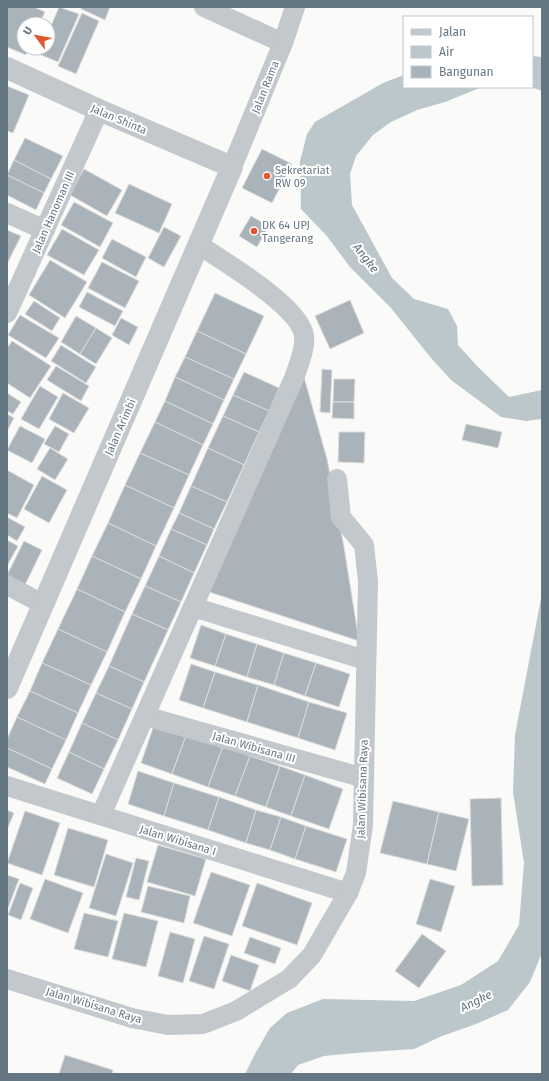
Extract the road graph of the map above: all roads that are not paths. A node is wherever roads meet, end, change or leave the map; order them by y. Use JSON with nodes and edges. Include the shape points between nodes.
{"nodes":[{"id":1,"x":204,"y":7,"type":"edge"},
{"id":2,"x":295,"y":7,"type":"edge"},
{"id":3,"x":283,"y":43,"type":"junction"},
{"id":4,"x":7,"y":68,"type":"edge"},
{"id":5,"x":99,"y":110,"type":"junction"},
{"id":6,"x":232,"y":167,"type":"junction"},
{"id":7,"x":7,"y":213,"type":"edge"},
{"id":8,"x":45,"y":230,"type":"junction"},
{"id":9,"x":199,"y":245,"type":"junction"},
{"id":10,"x":7,"y":313,"type":"edge"},
{"id":11,"x":337,"y":479,"type":"dead end"},
{"id":12,"x":7,"y":585,"type":"edge"},
{"id":13,"x":43,"y":604,"type":"junction"},
{"id":14,"x":193,"y":607,"type":"junction"},
{"id":15,"x":365,"y":660,"type":"junction"},
{"id":16,"x":7,"y":688,"type":"edge"},
{"id":17,"x":145,"y":716,"type":"junction"},
{"id":18,"x":364,"y":778,"type":"junction"},
{"id":19,"x":7,"y":786,"type":"edge"},
{"id":20,"x":101,"y":816,"type":"junction"},
{"id":21,"x":348,"y":893,"type":"junction"},
{"id":22,"x":7,"y":978,"type":"edge"}],
"edges":[{"from":1,"to":3,"type":"street"},
{"from":2,"to":3,"type":"street","name":"Jalan Rama"},
{"from":3,"to":6,"type":"street","name":"Jalan Rama"},
{"from":4,"to":5,"type":"street","name":"Jalan Shinta"},
{"from":5,"to":6,"type":"street","name":"Jalan Shinta"},
{"from":5,"to":8,"type":"street","name":"Jalan Hanoman III"},
{"from":6,"to":9,"type":"street","name":"Jalan Arimbi"},
{"from":7,"to":8,"type":"street"},
{"from":8,"to":10,"type":"street","name":"Jalan Hanoman III"},
{"from":9,"to":13,"type":"street","name":"Jalan Arimbi"},
{"from":9,"to":14,"type":"street","via":[[272,294],[295,317],[304,335],[302,357],[294,378]]},
{"from":11,"to":15,"type":"street","name":"Jalan Wibisana Raya","via":[[341,517],[364,545],[368,581]]},
{"from":12,"to":13,"type":"street"},
{"from":13,"to":16,"type":"street","name":"Jalan Arimbi"},
{"from":14,"to":15,"type":"street"},
{"from":14,"to":17,"type":"street"},
{"from":15,"to":18,"type":"street","name":"Jalan Wibisana Raya"},
{"from":17,"to":18,"type":"street","name":"Jalan Wibisana III"},
{"from":17,"to":20,"type":"street"},
{"from":18,"to":21,"type":"street","name":"Jalan Wibisana Raya","via":[[363,825],[356,873]]},
{"from":19,"to":20,"type":"street","name":"Jalan Wibisana I"},
{"from":20,"to":21,"type":"street","name":"Jalan Wibisana I"},
{"from":21,"to":22,"type":"street","name":"Jalan Wibisana Raya","via":[[312,956],[289,978],[236,1011],[203,1024],[168,1025],[132,1018]]}]}
